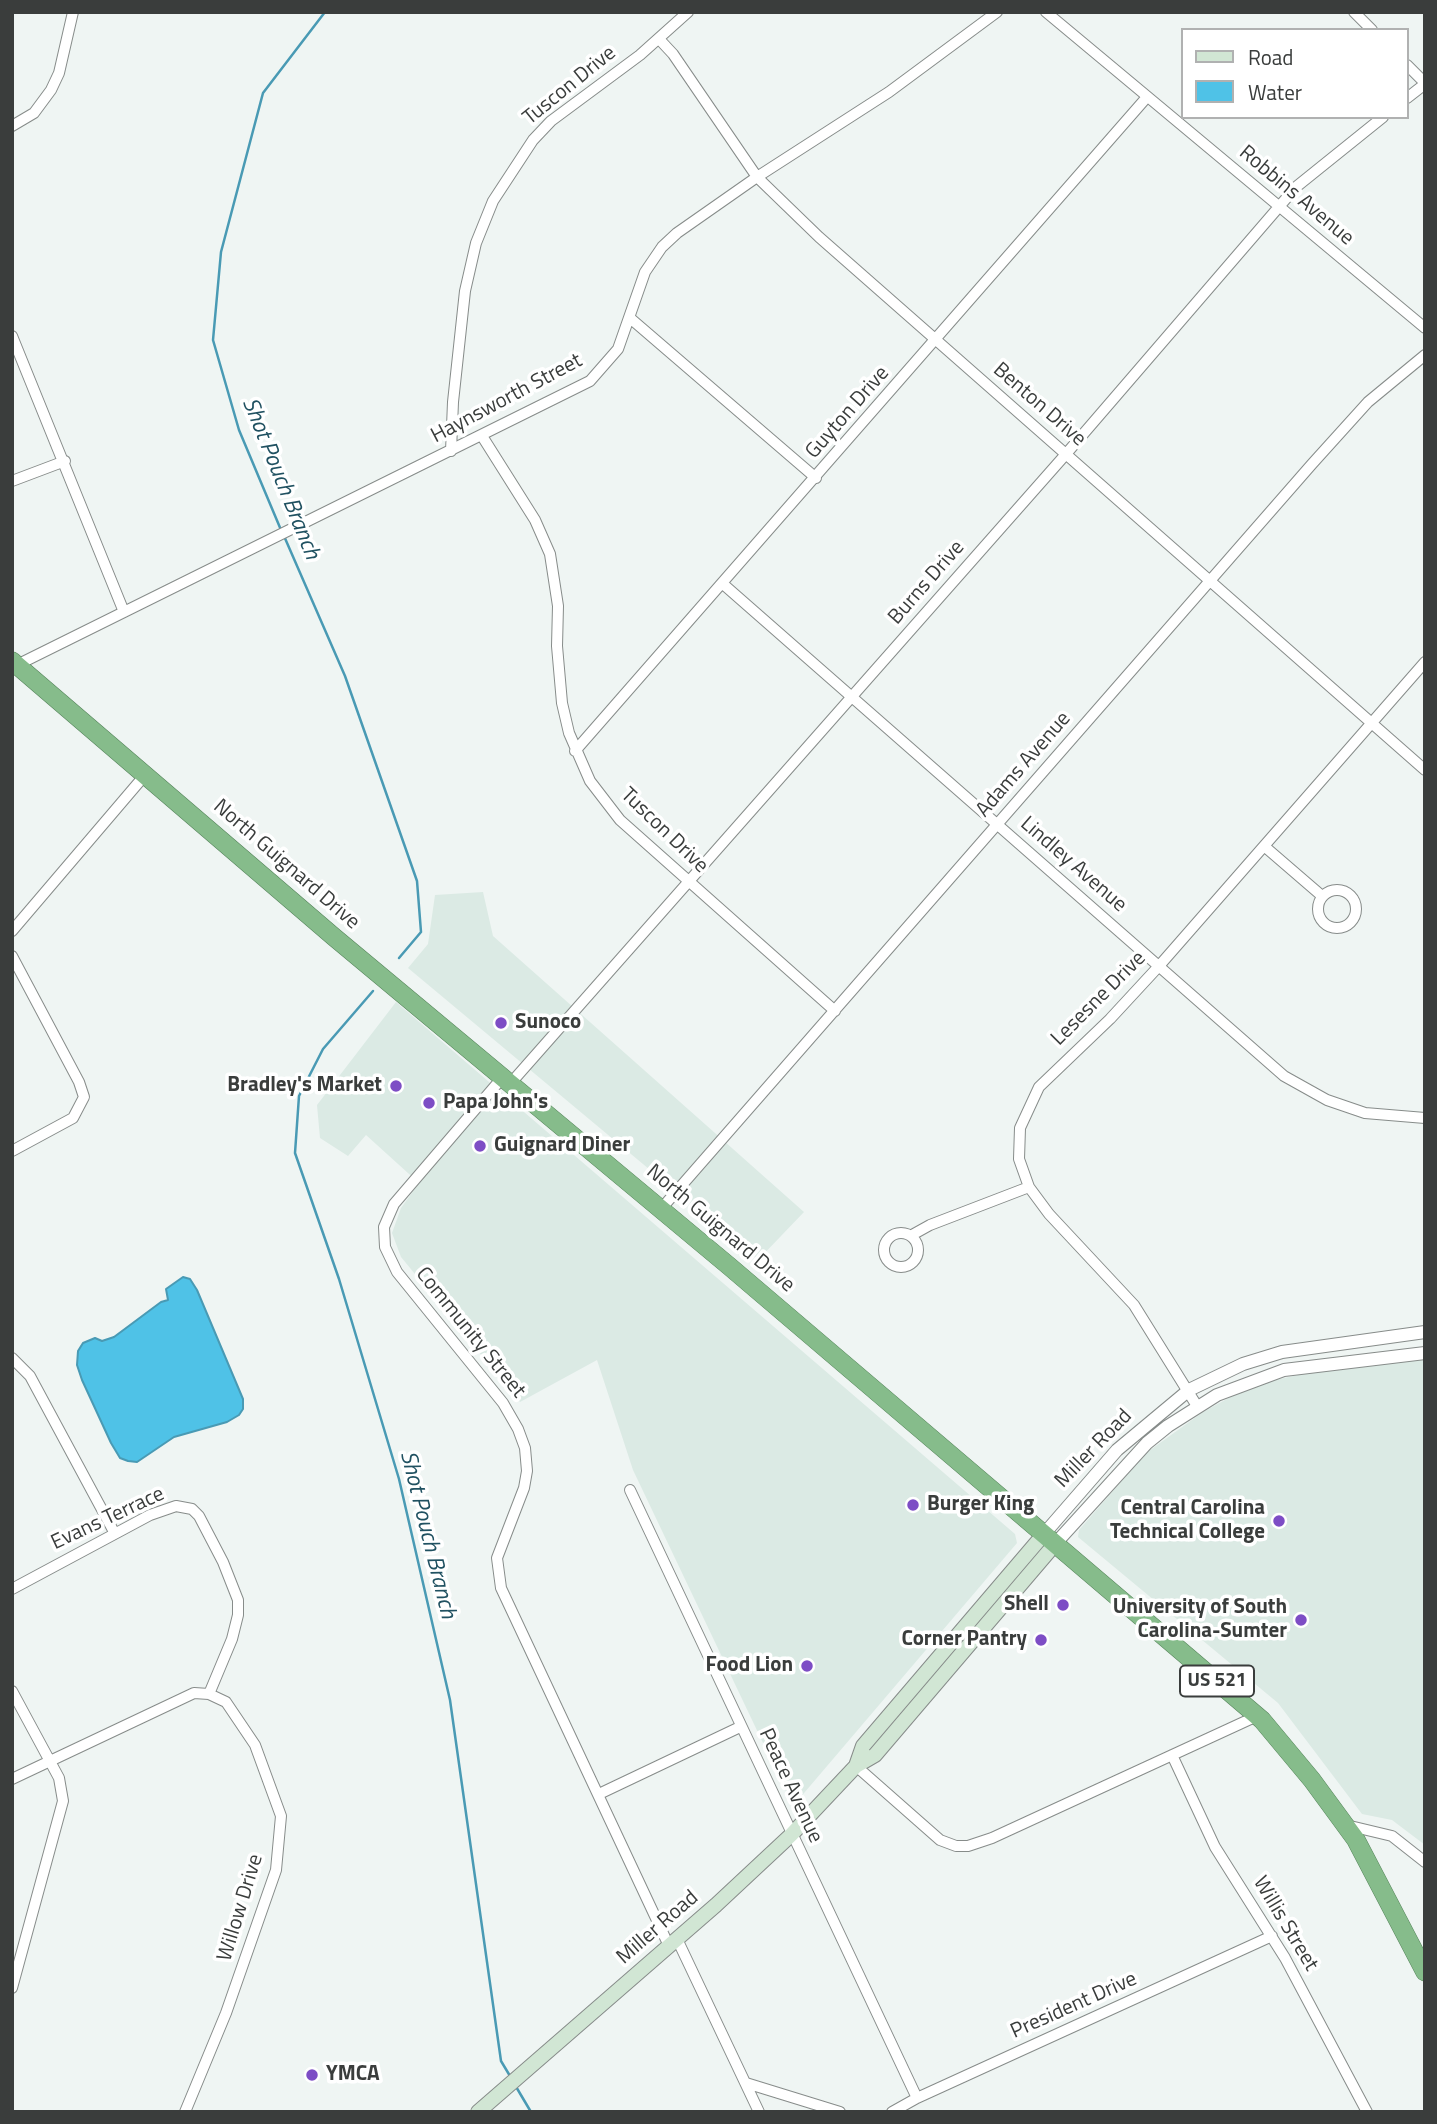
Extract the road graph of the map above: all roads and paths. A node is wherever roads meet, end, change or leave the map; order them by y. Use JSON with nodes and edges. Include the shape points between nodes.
{"nodes":[{"id":1,"x":73,"y":12,"type":"edge"},
{"id":2,"x":688,"y":12,"type":"edge"},
{"id":3,"x":996,"y":12,"type":"edge"},
{"id":4,"x":1046,"y":12,"type":"edge"},
{"id":5,"x":1354,"y":12,"type":"edge"},
{"id":6,"x":1370,"y":28,"type":"edge"},
{"id":7,"x":659,"y":39,"type":"junction"},
{"id":8,"x":1409,"y":67,"type":"edge"},
{"id":9,"x":1425,"y":84,"type":"edge"},
{"id":10,"x":1409,"y":96,"type":"edge"},
{"id":11,"x":1147,"y":97,"type":"junction"},
{"id":12,"x":1379,"y":119,"type":"edge"},
{"id":13,"x":12,"y":126,"type":"edge"},
{"id":14,"x":757,"y":177,"type":"junction"},
{"id":15,"x":1279,"y":207,"type":"junction"},
{"id":16,"x":630,"y":318,"type":"junction"},
{"id":17,"x":1425,"y":328,"type":"edge"},
{"id":18,"x":12,"y":336,"type":"edge"},
{"id":19,"x":937,"y":341,"type":"junction"},
{"id":20,"x":1425,"y":355,"type":"edge"},
{"id":21,"x":482,"y":436,"type":"junction"},
{"id":22,"x":451,"y":451,"type":"junction"},
{"id":23,"x":1066,"y":454,"type":"junction"},
{"id":24,"x":65,"y":461,"type":"junction"},
{"id":25,"x":817,"y":478,"type":"junction"},
{"id":26,"x":12,"y":481,"type":"edge"},
{"id":27,"x":1210,"y":581,"type":"junction"},
{"id":28,"x":723,"y":584,"type":"junction"},
{"id":29,"x":124,"y":612,"type":"junction"},
{"id":30,"x":1425,"y":662,"type":"edge"},
{"id":31,"x":14,"y":664,"type":"edge"},
{"id":32,"x":852,"y":697,"type":"junction"},
{"id":33,"x":1371,"y":723,"type":"junction"},
{"id":34,"x":575,"y":751,"type":"junction"},
{"id":35,"x":1425,"y":770,"type":"edge"},
{"id":36,"x":145,"y":775,"type":"junction"},
{"id":37,"x":998,"y":825,"type":"junction"},
{"id":38,"x":1265,"y":846,"type":"junction"},
{"id":39,"x":689,"y":883,"type":"junction"},
{"id":40,"x":1322,"y":897,"type":"dead end"},
{"id":41,"x":12,"y":931,"type":"edge"},
{"id":42,"x":12,"y":956,"type":"edge"},
{"id":43,"x":1159,"y":966,"type":"junction"},
{"id":44,"x":835,"y":1011,"type":"junction"},
{"id":45,"x":506,"y":1081,"type":"junction"},
{"id":46,"x":1425,"y":1118,"type":"edge"},
{"id":47,"x":12,"y":1151,"type":"edge"},
{"id":48,"x":1029,"y":1187,"type":"junction"},
{"id":49,"x":661,"y":1209,"type":"junction"},
{"id":50,"x":912,"y":1236,"type":"dead end"},
{"id":51,"x":1425,"y":1332,"type":"edge"},
{"id":52,"x":1425,"y":1353,"type":"edge"},
{"id":53,"x":12,"y":1358,"type":"edge"},
{"id":54,"x":1189,"y":1390,"type":"junction"},
{"id":55,"x":1197,"y":1406,"type":"junction"},
{"id":56,"x":630,"y":1490,"type":"dead end"},
{"id":57,"x":114,"y":1532,"type":"junction"},
{"id":58,"x":1049,"y":1539,"type":"junction"},
{"id":59,"x":12,"y":1589,"type":"edge"},
{"id":60,"x":12,"y":1691,"type":"edge"},
{"id":61,"x":209,"y":1694,"type":"junction"},
{"id":62,"x":1257,"y":1716,"type":"junction"},
{"id":63,"x":740,"y":1727,"type":"junction"},
{"id":64,"x":1172,"y":1755,"type":"junction"},
{"id":65,"x":50,"y":1761,"type":"junction"},
{"id":66,"x":856,"y":1766,"type":"junction"},
{"id":67,"x":12,"y":1779,"type":"edge"},
{"id":68,"x":599,"y":1794,"type":"junction"},
{"id":69,"x":1351,"y":1833,"type":"junction"},
{"id":70,"x":791,"y":1835,"type":"junction"},
{"id":71,"x":1425,"y":1862,"type":"edge"},
{"id":72,"x":1272,"y":1936,"type":"junction"},
{"id":73,"x":673,"y":1943,"type":"junction"},
{"id":74,"x":1418,"y":1945,"type":"edge"},
{"id":75,"x":17,"y":1950,"type":"edge"},
{"id":76,"x":1425,"y":1972,"type":"edge"},
{"id":77,"x":12,"y":1988,"type":"edge"},
{"id":78,"x":746,"y":2083,"type":"junction"},
{"id":79,"x":917,"y":2098,"type":"junction"},
{"id":80,"x":185,"y":2112,"type":"edge"},
{"id":81,"x":478,"y":2112,"type":"edge"},
{"id":82,"x":759,"y":2112,"type":"edge"},
{"id":83,"x":840,"y":2112,"type":"edge"},
{"id":84,"x":892,"y":2112,"type":"edge"},
{"id":85,"x":1367,"y":2112,"type":"edge"}],
"edges":[{"from":1,"to":13,"type":"street","via":[[51,90],[34,113]]},
{"from":2,"to":7,"type":"street","name":"Tuscon Drive"},
{"from":3,"to":14,"type":"street","name":"Haynsworth Street","via":[[889,93]]},
{"from":4,"to":11,"type":"street","name":"Robbins Avenue"},
{"from":5,"to":6,"type":"street"},
{"from":7,"to":14,"type":"street","name":"Benton Drive"},
{"from":7,"to":22,"type":"street","name":"Tuscon Drive","via":[[551,121],[493,201],[476,243],[465,291]]},
{"from":8,"to":9,"type":"street"},
{"from":9,"to":10,"type":"street"},
{"from":11,"to":15,"type":"street","name":"Robbins Avenue"},
{"from":11,"to":19,"type":"street","name":"Guyton Drive"},
{"from":12,"to":15,"type":"street","name":"Burns Drive","via":[[1313,172]]},
{"from":14,"to":16,"type":"street","name":"Haynsworth Street","via":[[662,247],[645,272]]},
{"from":14,"to":19,"type":"street","name":"Benton Drive"},
{"from":15,"to":17,"type":"street","name":"Robbins Avenue"},
{"from":15,"to":23,"type":"street","name":"Burns Drive"},
{"from":16,"to":21,"type":"street","name":"Haynsworth Street","via":[[618,349],[590,381]]},
{"from":16,"to":25,"type":"street"},
{"from":18,"to":24,"type":"street"},
{"from":19,"to":23,"type":"street","name":"Benton Drive"},
{"from":19,"to":25,"type":"street","name":"Guyton Drive"},
{"from":20,"to":27,"type":"street","name":"Adams Avenue","via":[[1368,402]]},
{"from":21,"to":22,"type":"street","name":"Haynsworth Street"},
{"from":21,"to":34,"type":"street","name":"Tuscon Drive","via":[[535,520],[550,554],[558,606],[562,703]]},
{"from":22,"to":29,"type":"street","name":"Haynsworth Street"},
{"from":23,"to":27,"type":"street","name":"Benton Drive"},
{"from":23,"to":32,"type":"street","name":"Burns Drive"},
{"from":24,"to":26,"type":"street"},
{"from":24,"to":29,"type":"street"},
{"from":25,"to":28,"type":"street","name":"Guyton Drive"},
{"from":27,"to":33,"type":"street","name":"Benton Drive"},
{"from":27,"to":37,"type":"street","name":"Adams Avenue"},
{"from":28,"to":32,"type":"street","name":"Lindley Avenue"},
{"from":28,"to":34,"type":"street","name":"Guyton Drive"},
{"from":29,"to":31,"type":"street","name":"Haynsworth Street"},
{"from":30,"to":33,"type":"street","name":"Lesesne Drive"},
{"from":31,"to":36,"type":"highway","name":"North Guignard Drive","number":"US 521"},
{"from":32,"to":37,"type":"street","name":"Lindley Avenue"},
{"from":32,"to":39,"type":"street","name":"Burns Drive"},
{"from":33,"to":35,"type":"street","name":"Benton Drive"},
{"from":33,"to":38,"type":"street","name":"Lesesne Drive"},
{"from":34,"to":39,"type":"street","name":"Tuscon Drive","via":[[607,806]]},
{"from":36,"to":41,"type":"street"},
{"from":36,"to":45,"type":"highway","name":"North Guignard Drive","number":"US 521"},
{"from":37,"to":43,"type":"street","name":"Lindley Avenue"},
{"from":37,"to":44,"type":"street","name":"Adams Avenue"},
{"from":38,"to":40,"type":"street"},
{"from":38,"to":43,"type":"street","name":"Lesesne Drive"},
{"from":39,"to":44,"type":"street","name":"Tuscon Drive"},
{"from":39,"to":45,"type":"street","name":"Burns Drive"},
{"from":42,"to":47,"type":"street","via":[[84,1097],[73,1118]]},
{"from":43,"to":46,"type":"street","name":"Lindley Avenue","via":[[1295,1083],[1365,1113]]},
{"from":43,"to":48,"type":"street","name":"Lesesne Drive","via":[[1048,1077],[1030,1101],[1020,1128],[1019,1149]]},
{"from":44,"to":49,"type":"street","name":"Adams Avenue"},
{"from":45,"to":49,"type":"highway","name":"North Guignard Drive","number":"US 521"},
{"from":45,"to":68,"type":"street","name":"Community Street","via":[[394,1204],[384,1227],[385,1247],[397,1272],[503,1403],[518,1429],[527,1471],[522,1495],[501,1542],[498,1575],[516,1625]]},
{"from":48,"to":50,"type":"street"},
{"from":48,"to":54,"type":"street","name":"Lesesne Drive","via":[[1134,1305]]},
{"from":49,"to":58,"type":"highway","name":"North Guignard Drive","number":"US 521"},
{"from":51,"to":54,"type":"street","name":"Miller Road","via":[[1282,1352],[1243,1364]]},
{"from":52,"to":55,"type":"street","name":"Miller Road","via":[[1284,1370],[1250,1380]]},
{"from":53,"to":57,"type":"street","via":[[30,1376]]},
{"from":54,"to":55,"type":"street","name":"Lesesne Drive"},
{"from":54,"to":58,"type":"street","name":"Miller Road","via":[[1117,1450]]},
{"from":55,"to":58,"type":"street","name":"Miller Road","via":[[1132,1458]]},
{"from":56,"to":63,"type":"street","name":"Peace Avenue"},
{"from":57,"to":59,"type":"street","name":"Evans Terrace"},
{"from":57,"to":61,"type":"street","name":"Evans Terrace","via":[[176,1506],[185,1506],[199,1516],[236,1591],[239,1608],[232,1639]]},
{"from":58,"to":62,"type":"highway","name":"North Guignard Drive","number":"US 521"},
{"from":58,"to":66,"type":"main road","name":"Miller Road","via":[[863,1746]]},
{"from":60,"to":65,"type":"street"},
{"from":61,"to":65,"type":"street","via":[[183,1697]]},
{"from":61,"to":80,"type":"street","name":"Willow Drive","via":[[234,1710],[255,1745],[279,1804],[282,1826],[261,1917]]},
{"from":62,"to":64,"type":"street"},
{"from":62,"to":69,"type":"highway","name":"North Guignard Drive","number":"US 521"},
{"from":63,"to":68,"type":"street"},
{"from":63,"to":70,"type":"street","name":"Peace Avenue"},
{"from":64,"to":66,"type":"street","via":[[968,1846],[940,1840]]},
{"from":64,"to":72,"type":"street","name":"Willis Street","via":[[1214,1844]]},
{"from":65,"to":67,"type":"street"},
{"from":65,"to":75,"type":"street","via":[[62,1784],[63,1801]]},
{"from":66,"to":70,"type":"main road","name":"Miller Road"},
{"from":68,"to":73,"type":"street","name":"Community Street"},
{"from":69,"to":71,"type":"street","via":[[1392,1836]]},
{"from":69,"to":74,"type":"highway","number":"US 521"},
{"from":70,"to":73,"type":"main road","name":"Miller Road"},
{"from":70,"to":79,"type":"street","name":"Peace Avenue"},
{"from":72,"to":79,"type":"street","name":"President Drive"},
{"from":72,"to":85,"type":"street","name":"Willis Street"},
{"from":73,"to":78,"type":"street","name":"Community Street"},
{"from":73,"to":81,"type":"main road","name":"Miller Road"},
{"from":74,"to":76,"type":"highway","number":"US 521"},
{"from":75,"to":77,"type":"street"},
{"from":78,"to":82,"type":"street","name":"Community Street"},
{"from":78,"to":83,"type":"street"},
{"from":79,"to":84,"type":"street","name":"President Drive"}]}
